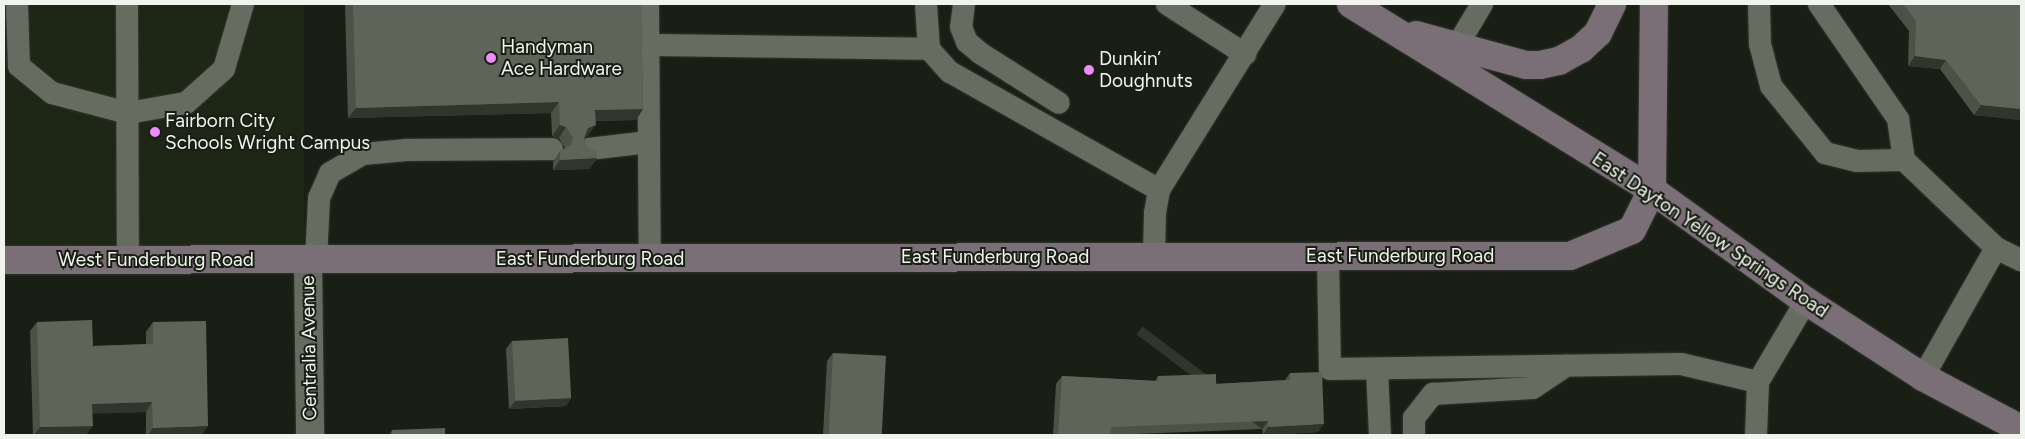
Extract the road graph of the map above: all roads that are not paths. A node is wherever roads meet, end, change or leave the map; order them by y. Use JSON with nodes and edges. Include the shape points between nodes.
{"nodes":[{"id":1,"x":17,"y":4,"type":"edge"},
{"id":2,"x":127,"y":4,"type":"edge"},
{"id":3,"x":242,"y":4,"type":"edge"},
{"id":4,"x":648,"y":4,"type":"edge"},
{"id":5,"x":926,"y":4,"type":"edge"},
{"id":6,"x":964,"y":4,"type":"edge"},
{"id":7,"x":1168,"y":4,"type":"edge"},
{"id":8,"x":1275,"y":4,"type":"edge"},
{"id":9,"x":1350,"y":4,"type":"edge"},
{"id":10,"x":1482,"y":4,"type":"edge"},
{"id":11,"x":1612,"y":4,"type":"edge"},
{"id":12,"x":1654,"y":4,"type":"edge"},
{"id":13,"x":1759,"y":4,"type":"edge"},
{"id":14,"x":1819,"y":4,"type":"edge"},
{"id":15,"x":1386,"y":27,"type":"junction"},
{"id":16,"x":648,"y":45,"type":"junction"},
{"id":17,"x":1457,"y":46,"type":"junction"},
{"id":18,"x":930,"y":49,"type":"junction"},
{"id":19,"x":1246,"y":54,"type":"junction"},
{"id":20,"x":1059,"y":103,"type":"dead end"},
{"id":21,"x":128,"y":113,"type":"junction"},
{"id":22,"x":649,"y":142,"type":"junction"},
{"id":23,"x":552,"y":149,"type":"dead end"},
{"id":24,"x":588,"y":149,"type":"edge"},
{"id":25,"x":1904,"y":160,"type":"junction"},
{"id":26,"x":1159,"y":190,"type":"junction"},
{"id":27,"x":1652,"y":190,"type":"junction"},
{"id":28,"x":1996,"y":248,"type":"junction"},
{"id":29,"x":1154,"y":256,"type":"junction"},
{"id":30,"x":1328,"y":256,"type":"junction"},
{"id":31,"x":650,"y":259,"type":"junction"},
{"id":32,"x":4,"y":260,"type":"edge"},
{"id":33,"x":128,"y":260,"type":"junction"},
{"id":34,"x":312,"y":260,"type":"junction"},
{"id":35,"x":2021,"y":260,"type":"edge"},
{"id":36,"x":1806,"y":301,"type":"junction"},
{"id":37,"x":1566,"y":366,"type":"junction"},
{"id":38,"x":1377,"y":369,"type":"junction"},
{"id":39,"x":1923,"y":377,"type":"junction"},
{"id":40,"x":1758,"y":382,"type":"junction"},
{"id":41,"x":2021,"y":429,"type":"edge"},
{"id":42,"x":310,"y":435,"type":"edge"},
{"id":43,"x":1380,"y":435,"type":"edge"},
{"id":44,"x":1414,"y":435,"type":"edge"},
{"id":45,"x":1756,"y":435,"type":"edge"}],
"edges":[{"from":1,"to":21,"type":"lane","via":[[19,66],[52,93]]},
{"from":2,"to":21,"type":"lane"},
{"from":3,"to":21,"type":"lane","via":[[224,69],[186,103]]},
{"from":4,"to":16,"type":"lane"},
{"from":5,"to":18,"type":"lane"},
{"from":6,"to":20,"type":"lane","via":[[961,27],[968,42]]},
{"from":7,"to":19,"type":"lane"},
{"from":8,"to":19,"type":"lane"},
{"from":9,"to":15,"type":"street","name":"East Dayton Yellow Springs Road"},
{"from":10,"to":17,"type":"lane"},
{"from":11,"to":17,"type":"street","via":[[1598,33],[1581,50],[1559,61],[1526,65]]},
{"from":12,"to":27,"type":"street"},
{"from":13,"to":25,"type":"lane","via":[[1760,44],[1771,86],[1825,153],[1857,161]]},
{"from":14,"to":25,"type":"lane","via":[[1898,118]]},
{"from":15,"to":17,"type":"street"},
{"from":15,"to":27,"type":"street","name":"East Dayton Yellow Springs Road"},
{"from":16,"to":18,"type":"lane"},
{"from":16,"to":22,"type":"lane"},
{"from":18,"to":26,"type":"lane","via":[[950,72]]},
{"from":19,"to":26,"type":"lane"},
{"from":21,"to":33,"type":"lane"},
{"from":22,"to":24,"type":"lane"},
{"from":22,"to":31,"type":"lane"},
{"from":23,"to":34,"type":"lane","via":[[407,150],[363,154],[330,173],[320,198]]},
{"from":25,"to":28,"type":"lane"},
{"from":26,"to":29,"type":"lane"},
{"from":27,"to":30,"type":"street","name":"East Funderburg Road","via":[[1632,230],[1570,256]]},
{"from":27,"to":36,"type":"street","name":"East Dayton Yellow Springs Road"},
{"from":28,"to":35,"type":"lane"},
{"from":28,"to":39,"type":"lane"},
{"from":29,"to":30,"type":"street","name":"East Funderburg Road"},
{"from":29,"to":31,"type":"street","name":"East Funderburg Road"},
{"from":30,"to":38,"type":"lane","via":[[1330,369]]},
{"from":31,"to":34,"type":"street","name":"East Funderburg Road"},
{"from":32,"to":33,"type":"street","name":"West Funderburg Road"},
{"from":33,"to":34,"type":"street","name":"West Funderburg Road"},
{"from":34,"to":42,"type":"street","name":"Centralia Avenue"},
{"from":36,"to":39,"type":"street","name":"East Dayton Yellow Springs Road"},
{"from":36,"to":40,"type":"lane"},
{"from":37,"to":38,"type":"lane"},
{"from":37,"to":40,"type":"lane","via":[[1681,364]]},
{"from":37,"to":44,"type":"lane","via":[[1533,388],[1433,394],[1414,418]]},
{"from":38,"to":43,"type":"lane"},
{"from":39,"to":41,"type":"street","name":"East Dayton Yellow Springs Road"},
{"from":40,"to":45,"type":"lane"}]}
